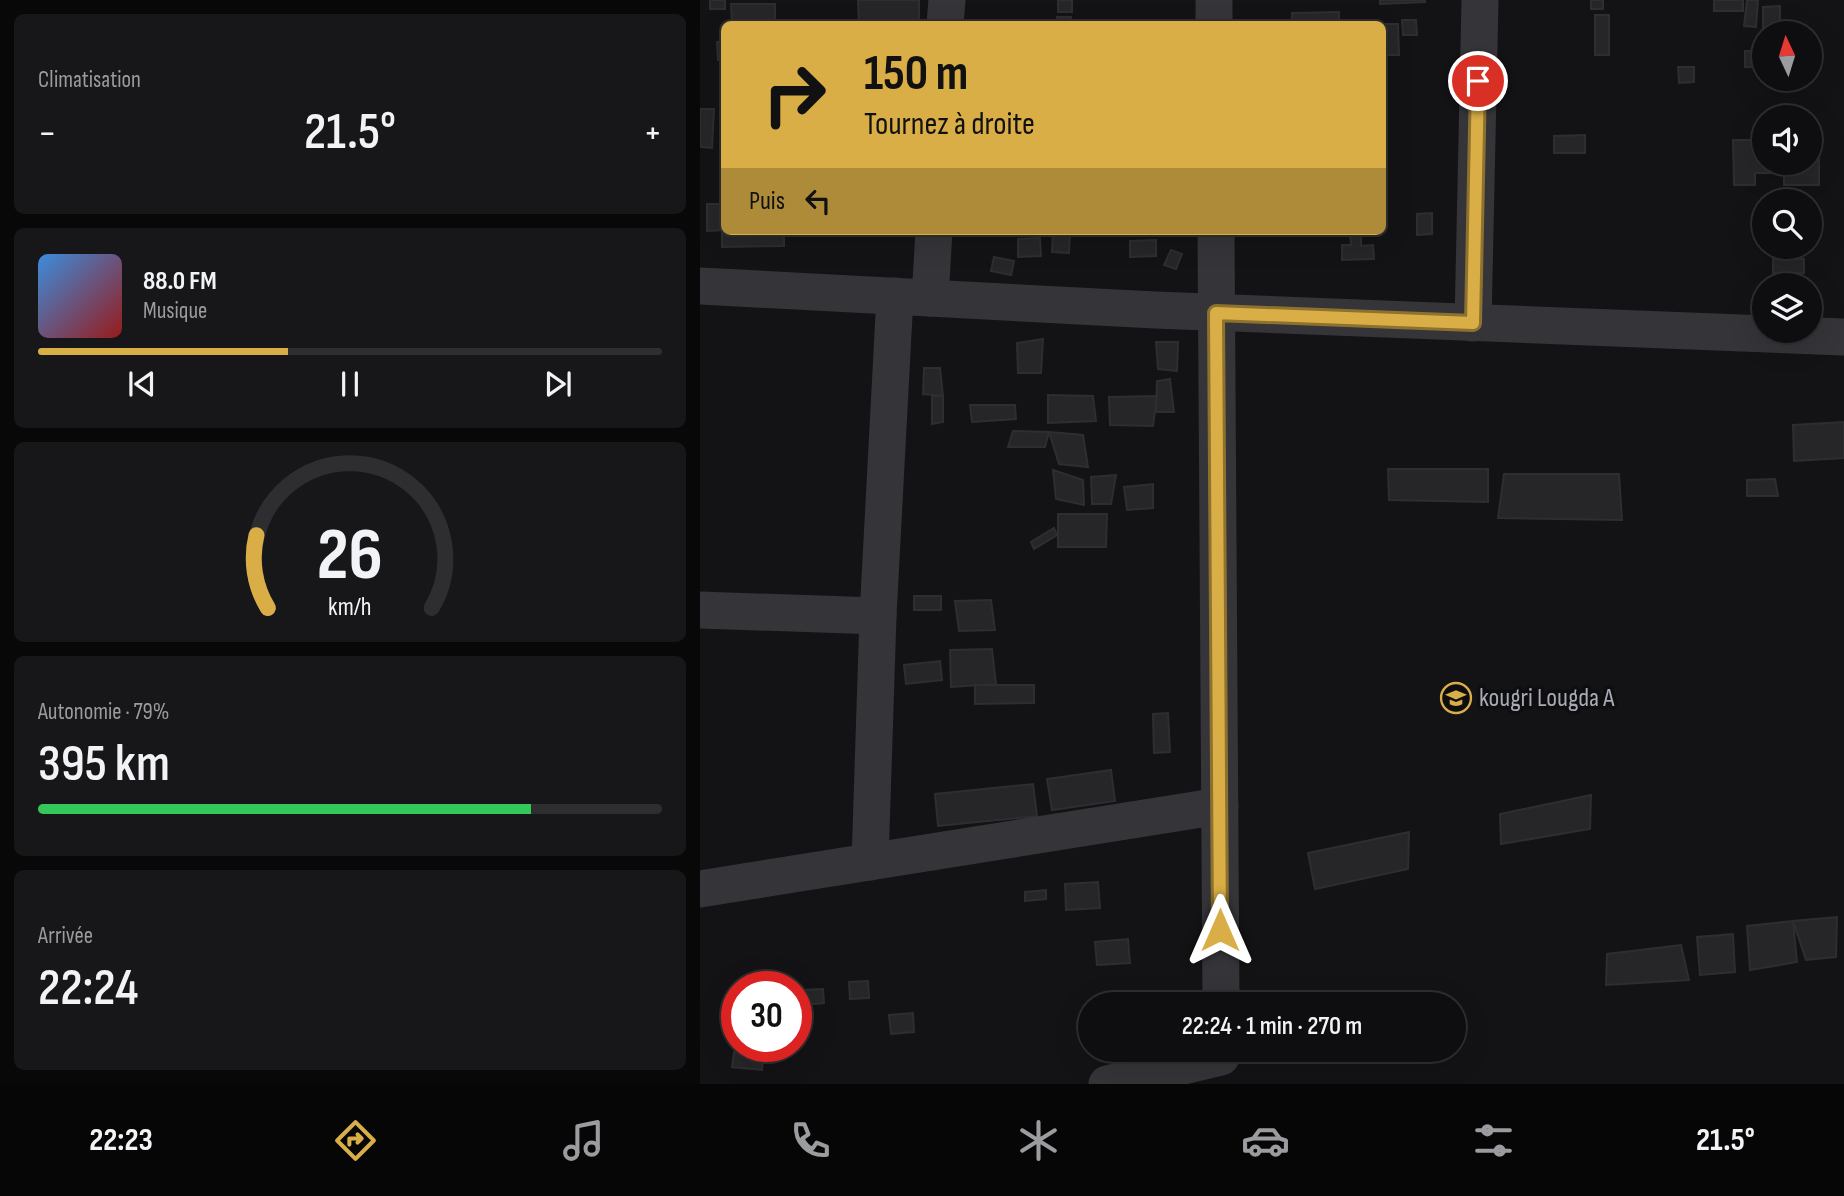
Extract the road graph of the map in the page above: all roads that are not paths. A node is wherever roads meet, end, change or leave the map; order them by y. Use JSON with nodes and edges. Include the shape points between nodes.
{"nodes":[{"id":1,"x":947,"y":0,"type":"edge"},
{"id":2,"x":1214,"y":0,"type":"edge"},
{"id":3,"x":1480,"y":0,"type":"edge"},
{"id":4,"x":945,"y":21,"type":"edge"},
{"id":5,"x":1214,"y":21,"type":"edge"},
{"id":6,"x":933,"y":235,"type":"edge"},
{"id":7,"x":1216,"y":235,"type":"edge"},
{"id":8,"x":700,"y":286,"type":"edge"},
{"id":9,"x":912,"y":297,"type":"junction"},
{"id":10,"x":1216,"y":313,"type":"junction"},
{"id":11,"x":1473,"y":323,"type":"junction"},
{"id":12,"x":1844,"y":337,"type":"edge"},
{"id":13,"x":700,"y":610,"type":"edge"},
{"id":14,"x":878,"y":616,"type":"junction"},
{"id":15,"x":1220,"y":806,"type":"junction"},
{"id":16,"x":870,"y":862,"type":"junction"},
{"id":17,"x":700,"y":889,"type":"edge"},
{"id":18,"x":1221,"y":992,"type":"edge"},
{"id":19,"x":1222,"y":1063,"type":"edge"},
{"id":20,"x":1107,"y":1084,"type":"edge"}],
"edges":[{"from":1,"to":4,"type":"street"},
{"from":2,"to":5,"type":"street"},
{"from":3,"to":11,"type":"street"},
{"from":6,"to":9,"type":"street"},
{"from":7,"to":10,"type":"street"},
{"from":8,"to":9,"type":"street"},
{"from":9,"to":10,"type":"street"},
{"from":9,"to":14,"type":"street"},
{"from":10,"to":11,"type":"street"},
{"from":10,"to":15,"type":"street"},
{"from":11,"to":12,"type":"street"},
{"from":13,"to":14,"type":"street"},
{"from":14,"to":16,"type":"street"},
{"from":15,"to":16,"type":"street"},
{"from":15,"to":18,"type":"street"},
{"from":16,"to":17,"type":"street"},
{"from":19,"to":20,"type":"street"}]}
